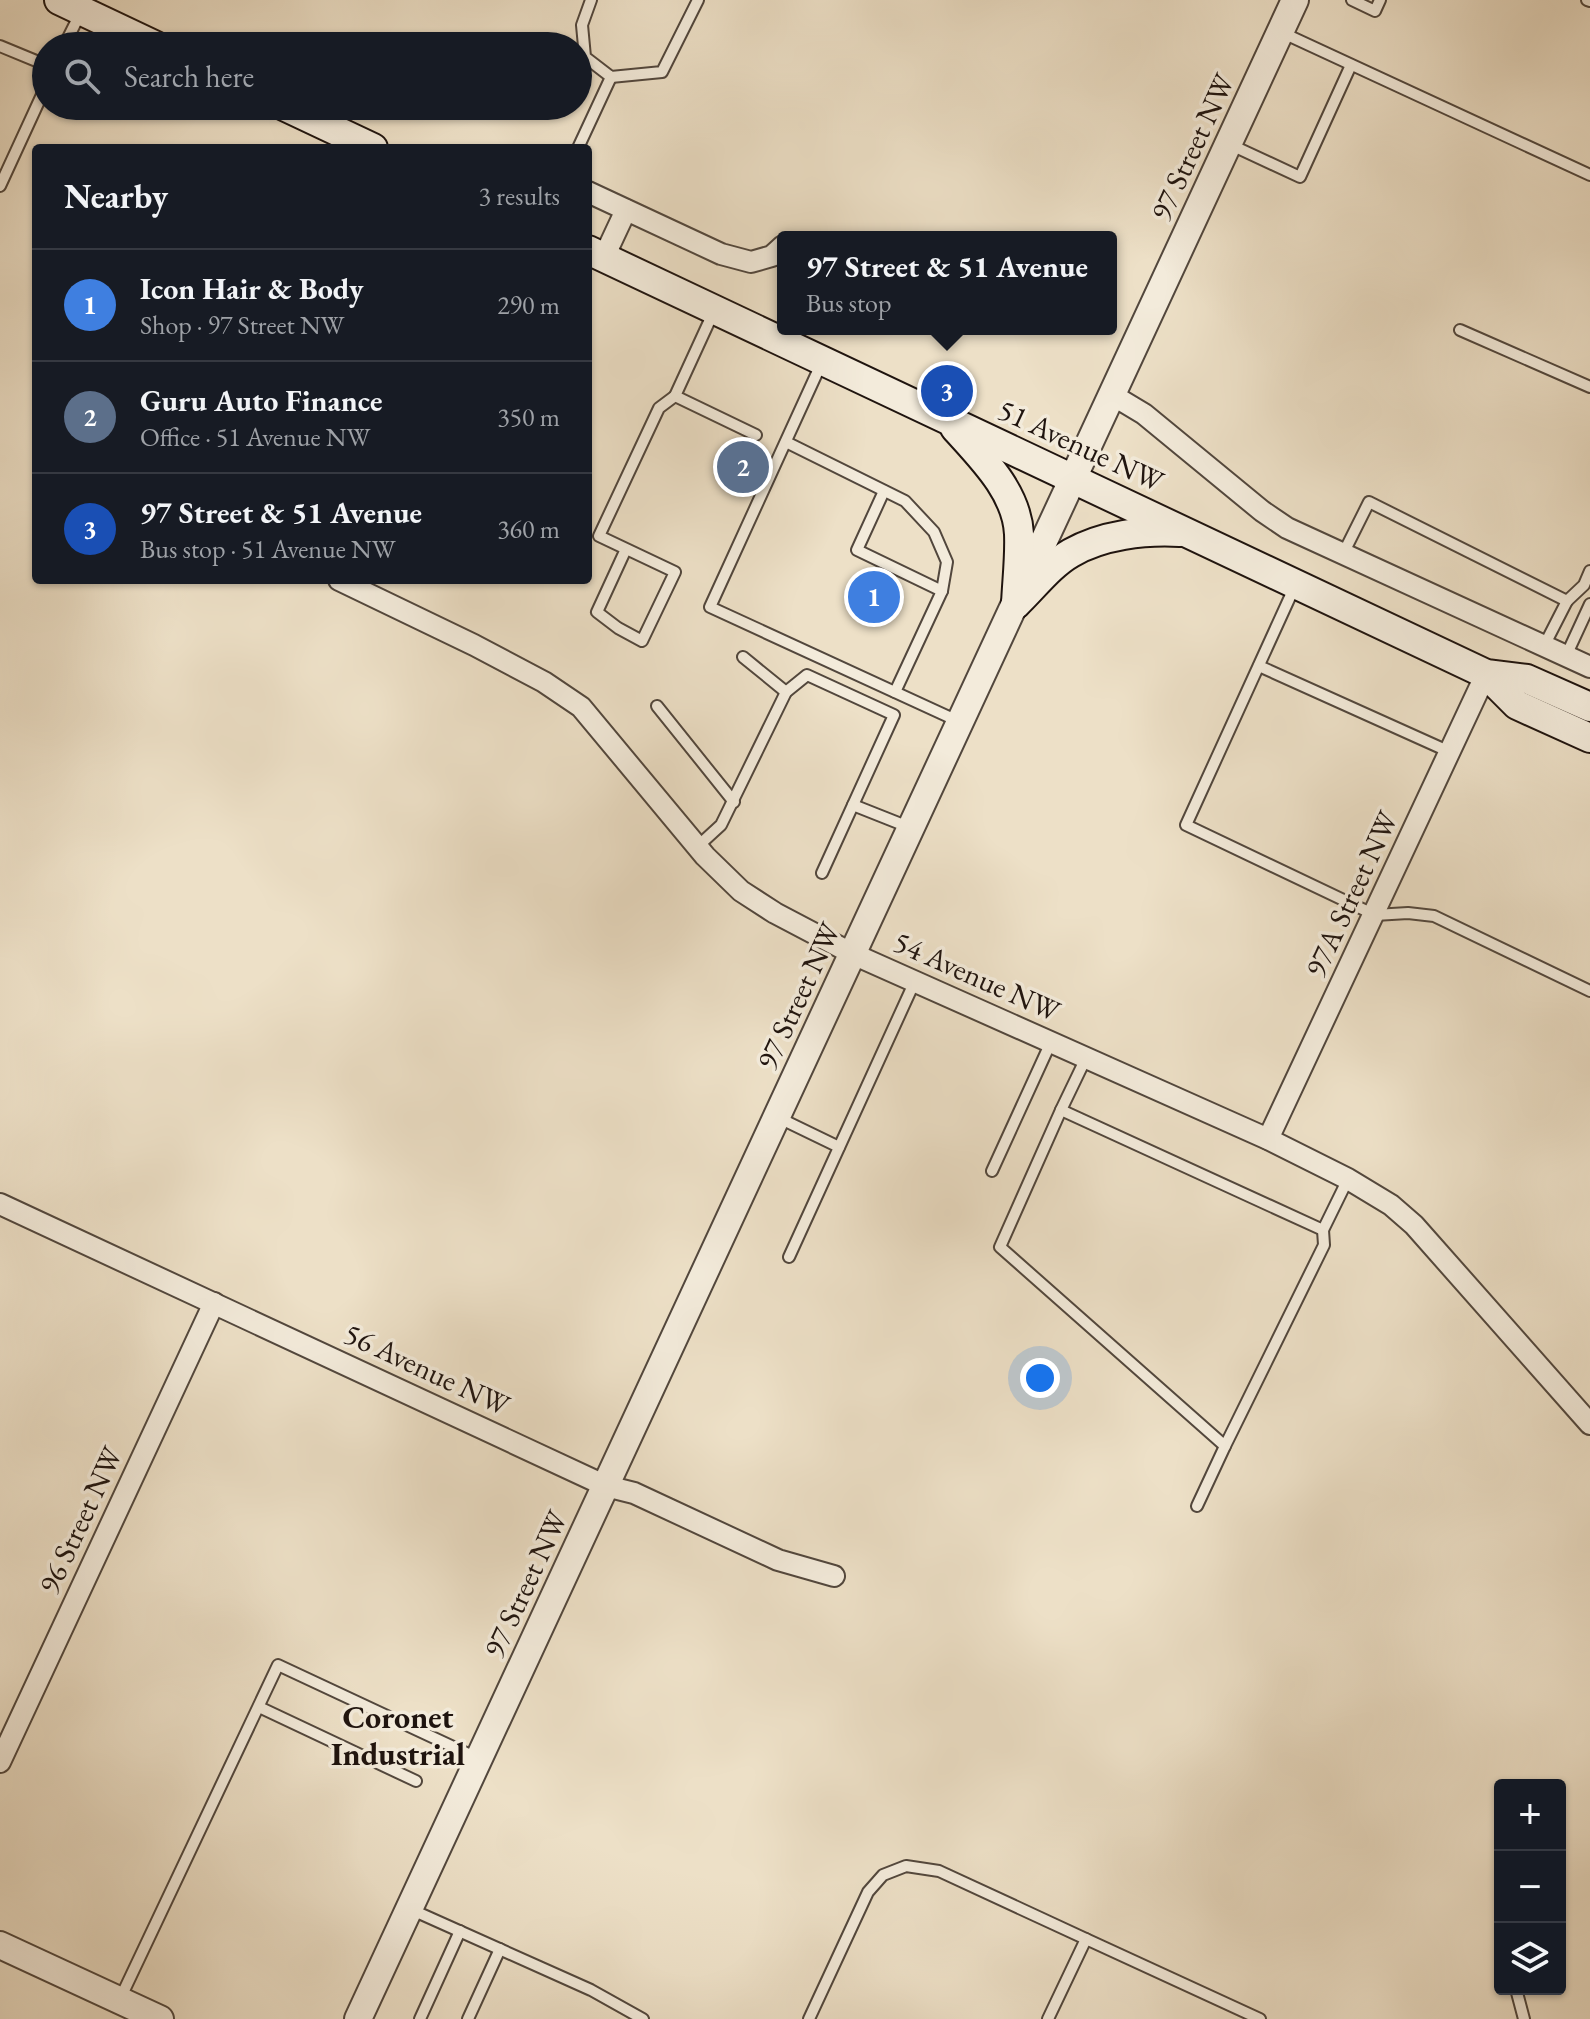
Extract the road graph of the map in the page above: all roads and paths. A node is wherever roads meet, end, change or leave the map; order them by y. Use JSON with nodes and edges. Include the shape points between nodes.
{"nodes":[{"id":1,"x":591,"y":0,"type":"edge"},
{"id":2,"x":698,"y":0,"type":"edge"},
{"id":3,"x":1295,"y":0,"type":"edge"},
{"id":4,"x":1352,"y":0,"type":"edge"},
{"id":5,"x":1380,"y":0,"type":"edge"},
{"id":6,"x":70,"y":5,"type":"edge"},
{"id":7,"x":66,"y":32,"type":"edge"},
{"id":8,"x":127,"y":32,"type":"edge"},
{"id":9,"x":583,"y":32,"type":"edge"},
{"id":10,"x":1281,"y":32,"type":"junction"},
{"id":11,"x":0,"y":46,"type":"edge"},
{"id":12,"x":32,"y":59,"type":"edge"},
{"id":13,"x":592,"y":62,"type":"edge"},
{"id":14,"x":1351,"y":65,"type":"junction"},
{"id":15,"x":611,"y":77,"type":"junction"},
{"id":16,"x":32,"y":116,"type":"edge"},
{"id":17,"x":592,"y":118,"type":"edge"},
{"id":18,"x":314,"y":120,"type":"edge"},
{"id":19,"x":591,"y":120,"type":"edge"},
{"id":20,"x":365,"y":144,"type":"edge"},
{"id":21,"x":580,"y":144,"type":"edge"},
{"id":22,"x":1229,"y":144,"type":"junction"},
{"id":23,"x":1590,"y":175,"type":"edge"},
{"id":24,"x":0,"y":186,"type":"edge"},
{"id":25,"x":592,"y":194,"type":"edge"},
{"id":26,"x":626,"y":210,"type":"junction"},
{"id":27,"x":777,"y":251,"type":"edge"},
{"id":28,"x":596,"y":254,"type":"edge"},
{"id":29,"x":715,"y":310,"type":"junction"},
{"id":30,"x":1460,"y":330,"type":"dead end"},
{"id":31,"x":823,"y":360,"type":"junction"},
{"id":32,"x":1590,"y":387,"type":"edge"},
{"id":33,"x":675,"y":396,"type":"junction"},
{"id":34,"x":1114,"y":396,"type":"junction"},
{"id":35,"x":950,"y":421,"type":"junction"},
{"id":36,"x":756,"y":435,"type":"dead end"},
{"id":37,"x":786,"y":442,"type":"junction"},
{"id":38,"x":1073,"y":479,"type":"junction"},
{"id":39,"x":884,"y":491,"type":"junction"},
{"id":40,"x":1187,"y":532,"type":"junction"},
{"id":41,"x":626,"y":549,"type":"junction"},
{"id":42,"x":1343,"y":554,"type":"junction"},
{"id":43,"x":1590,"y":571,"type":"edge"},
{"id":44,"x":347,"y":584,"type":"edge"},
{"id":45,"x":1296,"y":584,"type":"junction"},
{"id":46,"x":942,"y":591,"type":"junction"},
{"id":47,"x":1567,"y":601,"type":"junction"},
{"id":48,"x":1016,"y":604,"type":"junction"},
{"id":49,"x":1590,"y":604,"type":"edge"},
{"id":50,"x":1585,"y":627,"type":"edge"},
{"id":51,"x":1544,"y":646,"type":"junction"},
{"id":52,"x":1566,"y":656,"type":"junction"},
{"id":53,"x":743,"y":657,"type":"dead end"},
{"id":54,"x":1259,"y":666,"type":"junction"},
{"id":55,"x":1590,"y":667,"type":"edge"},
{"id":56,"x":1486,"y":674,"type":"junction"},
{"id":57,"x":786,"y":692,"type":"junction"},
{"id":58,"x":895,"y":692,"type":"junction"},
{"id":59,"x":657,"y":706,"type":"dead end"},
{"id":60,"x":1590,"y":707,"type":"edge"},
{"id":61,"x":961,"y":722,"type":"junction"},
{"id":62,"x":1590,"y":738,"type":"edge"},
{"id":63,"x":1450,"y":752,"type":"junction"},
{"id":64,"x":734,"y":802,"type":"junction"},
{"id":65,"x":853,"y":805,"type":"junction"},
{"id":66,"x":912,"y":829,"type":"junction"},
{"id":67,"x":697,"y":847,"type":"junction"},
{"id":68,"x":822,"y":873,"type":"dead end"},
{"id":69,"x":1375,"y":915,"type":"junction"},
{"id":70,"x":853,"y":954,"type":"junction"},
{"id":71,"x":915,"y":981,"type":"junction"},
{"id":72,"x":1590,"y":991,"type":"edge"},
{"id":73,"x":1051,"y":1042,"type":"junction"},
{"id":74,"x":1086,"y":1058,"type":"junction"},
{"id":75,"x":1061,"y":1110,"type":"junction"},
{"id":76,"x":777,"y":1117,"type":"junction"},
{"id":77,"x":1268,"y":1139,"type":"junction"},
{"id":78,"x":839,"y":1147,"type":"junction"},
{"id":79,"x":992,"y":1171,"type":"dead end"},
{"id":80,"x":1348,"y":1179,"type":"junction"},
{"id":81,"x":0,"y":1204,"type":"edge"},
{"id":82,"x":1323,"y":1230,"type":"junction"},
{"id":83,"x":789,"y":1257,"type":"dead end"},
{"id":84,"x":214,"y":1303,"type":"junction"},
{"id":85,"x":1590,"y":1424,"type":"edge"},
{"id":86,"x":1225,"y":1446,"type":"junction"},
{"id":87,"x":606,"y":1486,"type":"junction"},
{"id":88,"x":1197,"y":1506,"type":"dead end"},
{"id":89,"x":834,"y":1576,"type":"dead end"},
{"id":90,"x":259,"y":1707,"type":"junction"},
{"id":91,"x":478,"y":1759,"type":"junction"},
{"id":92,"x":0,"y":1762,"type":"edge"},
{"id":93,"x":416,"y":1781,"type":"dead end"},
{"id":94,"x":409,"y":1908,"type":"junction"},
{"id":95,"x":460,"y":1931,"type":"junction"},
{"id":96,"x":1086,"y":1939,"type":"junction"},
{"id":97,"x":0,"y":1945,"type":"edge"},
{"id":98,"x":500,"y":1949,"type":"junction"},
{"id":99,"x":1518,"y":1995,"type":"edge"},
{"id":100,"x":120,"y":2000,"type":"junction"},
{"id":101,"x":160,"y":2019,"type":"edge"},
{"id":102,"x":358,"y":2019,"type":"edge"},
{"id":103,"x":420,"y":2019,"type":"edge"},
{"id":104,"x":468,"y":2019,"type":"edge"},
{"id":105,"x":643,"y":2019,"type":"edge"},
{"id":106,"x":809,"y":2019,"type":"edge"},
{"id":107,"x":1048,"y":2019,"type":"edge"},
{"id":108,"x":1260,"y":2019,"type":"edge"},
{"id":109,"x":1524,"y":2019,"type":"edge"}],
"edges":[{"from":1,"to":9,"type":"lane"},
{"from":2,"to":15,"type":"lane","via":[[662,72]]},
{"from":3,"to":10,"type":"street","name":"97 Street NW"},
{"from":4,"to":5,"type":"lane","via":[[1375,11]]},
{"from":6,"to":7,"type":"lane"},
{"from":6,"to":8,"type":"main road"},
{"from":10,"to":14,"type":"lane"},
{"from":10,"to":22,"type":"street","name":"97 Street NW"},
{"from":11,"to":12,"type":"lane"},
{"from":13,"to":15,"type":"lane"},
{"from":14,"to":22,"type":"lane","via":[[1300,177]]},
{"from":14,"to":23,"type":"lane"},
{"from":15,"to":17,"type":"lane"},
{"from":16,"to":24,"type":"lane"},
{"from":18,"to":20,"type":"main road"},
{"from":19,"to":21,"type":"lane"},
{"from":22,"to":34,"type":"street","name":"97 Street NW"},
{"from":25,"to":26,"type":"street"},
{"from":26,"to":27,"type":"street","via":[[721,254],[751,262]]},
{"from":26,"to":28,"type":"street","name":"51 Avenue NW"},
{"from":28,"to":29,"type":"main road","name":"51 Avenue NW"},
{"from":29,"to":31,"type":"main road","name":"51 Avenue NW"},
{"from":29,"to":33,"type":"lane"},
{"from":30,"to":32,"type":"lane"},
{"from":31,"to":35,"type":"main road","name":"51 Avenue NW"},
{"from":31,"to":37,"type":"lane"},
{"from":33,"to":36,"type":"lane"},
{"from":33,"to":41,"type":"lane","via":[[659,408],[599,536]]},
{"from":34,"to":38,"type":"street","name":"97 Street NW"},
{"from":34,"to":42,"type":"street","name":"51 Avenue NW","via":[[1144,414],[1262,511]]},
{"from":35,"to":38,"type":"main road","name":"51 Avenue NW"},
{"from":35,"to":48,"type":"main road","via":[[1000,481],[1011,505],[1019,532]]},
{"from":37,"to":39,"type":"lane"},
{"from":37,"to":58,"type":"lane","via":[[710,607]]},
{"from":38,"to":40,"type":"main road","name":"51 Avenue NW"},
{"from":38,"to":48,"type":"street","name":"97 Street NW"},
{"from":39,"to":46,"type":"lane","via":[[905,501],[934,532],[947,562]]},
{"from":39,"to":46,"type":"lane","via":[[857,550]]},
{"from":40,"to":45,"type":"main road","name":"51 Avenue NW"},
{"from":40,"to":48,"type":"main road","via":[[1150,532],[1092,543],[1063,558]]},
{"from":41,"to":41,"type":"lane","via":[[675,572],[642,641],[597,612]]},
{"from":42,"to":47,"type":"lane","via":[[1369,502]]},
{"from":42,"to":51,"type":"street","name":"51 Avenue NW"},
{"from":43,"to":47,"type":"lane"},
{"from":44,"to":67,"type":"street","name":"54 Avenue NW","via":[[530,674],[581,707]]},
{"from":45,"to":54,"type":"lane"},
{"from":45,"to":56,"type":"main road","name":"51 Avenue NW"},
{"from":46,"to":58,"type":"lane"},
{"from":47,"to":51,"type":"lane"},
{"from":48,"to":61,"type":"street","name":"97 Street NW"},
{"from":49,"to":50,"type":"lane"},
{"from":50,"to":52,"type":"lane"},
{"from":51,"to":52,"type":"street","name":"51 Avenue NW"},
{"from":52,"to":55,"type":"street","name":"51 Avenue NW"},
{"from":53,"to":57,"type":"lane"},
{"from":54,"to":63,"type":"lane"},
{"from":54,"to":69,"type":"lane","via":[[1186,825]]},
{"from":56,"to":60,"type":"main road","name":"51 Avenue NW","via":[[1527,679]]},
{"from":56,"to":62,"type":"main road","name":"51 Avenue NW","via":[[1517,705]]},
{"from":56,"to":63,"type":"street","name":"97A Street NW"},
{"from":57,"to":64,"type":"lane"},
{"from":57,"to":65,"type":"lane","via":[[807,675],[894,715]]},
{"from":58,"to":61,"type":"lane"},
{"from":59,"to":64,"type":"lane"},
{"from":61,"to":66,"type":"street","name":"97 Street NW"},
{"from":63,"to":69,"type":"street","name":"97A Street NW"},
{"from":64,"to":67,"type":"lane","via":[[721,825]]},
{"from":65,"to":66,"type":"lane"},
{"from":65,"to":68,"type":"lane"},
{"from":66,"to":70,"type":"street","name":"97 Street NW"},
{"from":67,"to":70,"type":"street","name":"54 Avenue NW","via":[[741,891]]},
{"from":69,"to":72,"type":"lane","via":[[1434,916]]},
{"from":69,"to":77,"type":"street","name":"97A Street NW"},
{"from":70,"to":71,"type":"street","name":"54 Avenue NW"},
{"from":70,"to":76,"type":"street","name":"97 Street NW"},
{"from":71,"to":73,"type":"street","name":"54 Avenue NW"},
{"from":71,"to":78,"type":"lane"},
{"from":73,"to":74,"type":"street","name":"54 Avenue NW"},
{"from":73,"to":79,"type":"lane"},
{"from":74,"to":75,"type":"lane"},
{"from":74,"to":77,"type":"street","name":"54 Avenue NW"},
{"from":75,"to":82,"type":"lane"},
{"from":75,"to":86,"type":"lane","via":[[1000,1247]]},
{"from":76,"to":78,"type":"lane"},
{"from":76,"to":87,"type":"street","name":"97 Street NW"},
{"from":77,"to":80,"type":"street","name":"54 Avenue NW"},
{"from":78,"to":83,"type":"lane"},
{"from":80,"to":82,"type":"lane"},
{"from":80,"to":85,"type":"street","name":"54 Avenue NW","via":[[1414,1225]]},
{"from":81,"to":84,"type":"street","name":"56 Avenue NW"},
{"from":82,"to":86,"type":"lane","via":[[1324,1245]]},
{"from":84,"to":87,"type":"street","name":"56 Avenue NW"},
{"from":84,"to":92,"type":"street","name":"96 Street NW"},
{"from":86,"to":88,"type":"lane"},
{"from":87,"to":89,"type":"street","name":"56 Avenue NW","via":[[634,1493],[778,1560]]},
{"from":87,"to":91,"type":"street","name":"97 Street NW"},
{"from":90,"to":91,"type":"lane","via":[[278,1665]]},
{"from":90,"to":93,"type":"lane"},
{"from":90,"to":100,"type":"lane"},
{"from":91,"to":94,"type":"street","name":"97 Street NW"},
{"from":94,"to":95,"type":"lane"},
{"from":94,"to":102,"type":"street","name":"97 Street NW"},
{"from":95,"to":98,"type":"lane"},
{"from":95,"to":103,"type":"lane"},
{"from":96,"to":106,"type":"lane","via":[[939,1871],[906,1866],[883,1875],[868,1892]]},
{"from":96,"to":107,"type":"lane"},
{"from":96,"to":108,"type":"lane"},
{"from":97,"to":100,"type":"street"},
{"from":98,"to":104,"type":"lane"},
{"from":98,"to":105,"type":"lane"},
{"from":99,"to":109,"type":"lane"},
{"from":100,"to":101,"type":"street"}]}
